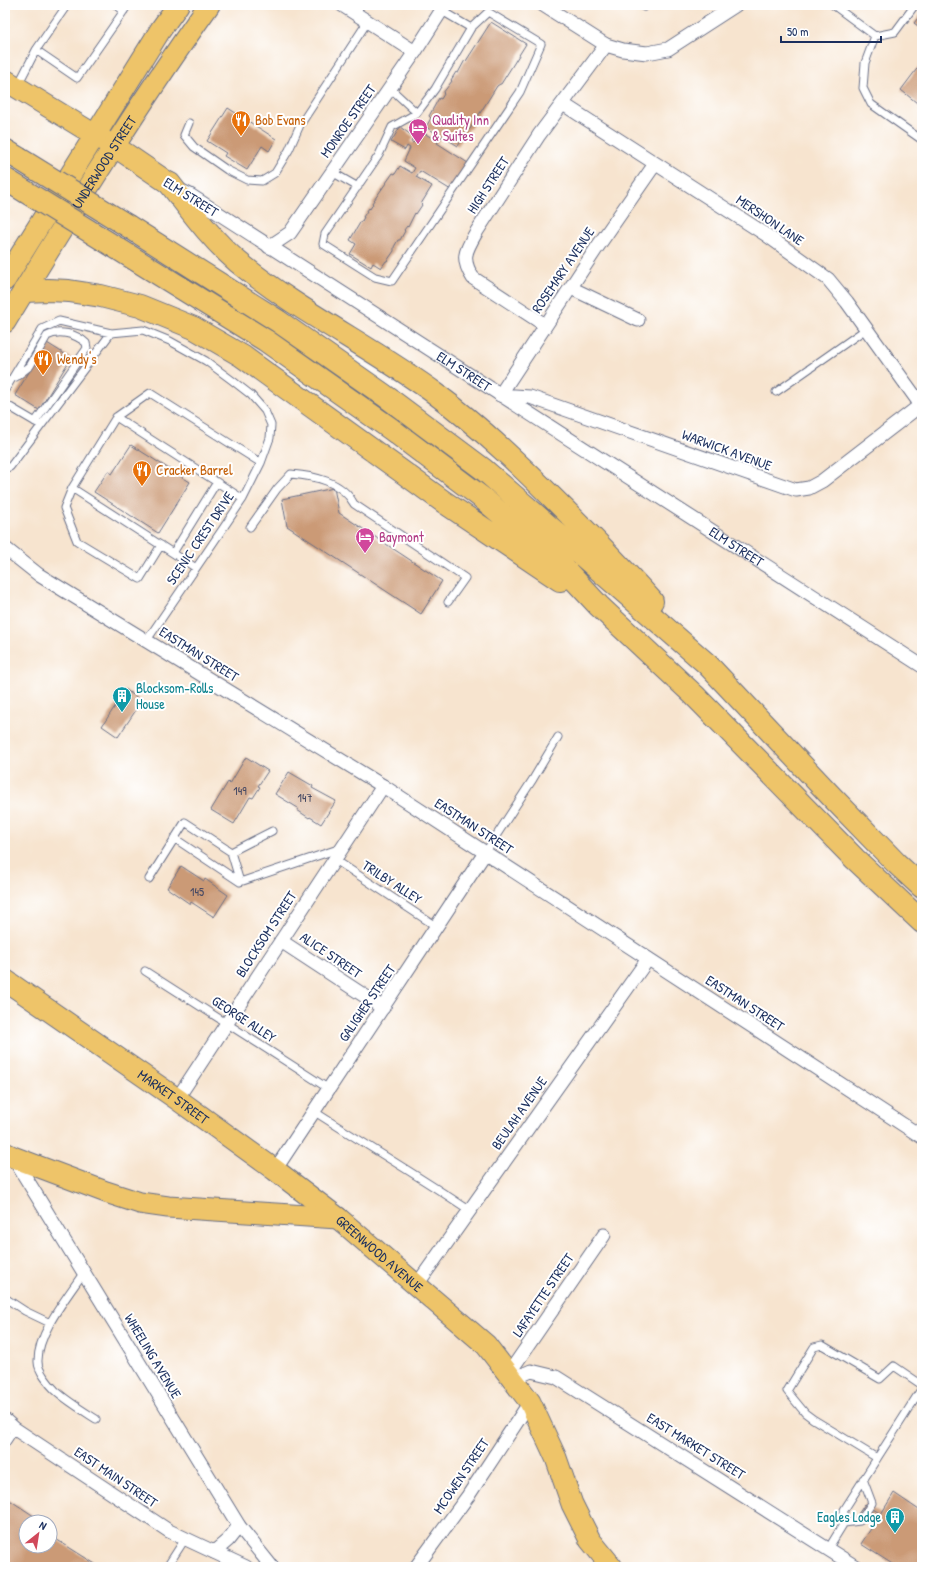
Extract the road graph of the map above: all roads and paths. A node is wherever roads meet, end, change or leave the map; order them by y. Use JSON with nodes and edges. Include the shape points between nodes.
{"nodes":[{"id":1,"x":67,"y":5,"type":"edge"},
{"id":2,"x":116,"y":5,"type":"edge"},
{"id":3,"x":178,"y":5,"type":"edge"},
{"id":4,"x":208,"y":5,"type":"edge"},
{"id":5,"x":342,"y":5,"type":"edge"},
{"id":6,"x":543,"y":5,"type":"edge"},
{"id":7,"x":640,"y":5,"type":"edge"},
{"id":8,"x":648,"y":5,"type":"edge"},
{"id":9,"x":736,"y":5,"type":"edge"},
{"id":10,"x":833,"y":5,"type":"edge"},
{"id":11,"x":915,"y":5,"type":"edge"},
{"id":12,"x":126,"y":8,"type":"edge"},
{"id":13,"x":444,"y":8,"type":"edge"},
{"id":14,"x":358,"y":9,"type":"edge"},
{"id":15,"x":368,"y":21,"type":"junction"},
{"id":16,"x":471,"y":28,"type":"junction"},
{"id":17,"x":875,"y":36,"type":"junction"},
{"id":18,"x":606,"y":44,"type":"junction"},
{"id":19,"x":36,"y":50,"type":"junction"},
{"id":20,"x":416,"y":52,"type":"junction"},
{"id":21,"x":11,"y":84,"type":"edge"},
{"id":22,"x":390,"y":88,"type":"junction"},
{"id":23,"x":563,"y":104,"type":"junction"},
{"id":24,"x":417,"y":112,"type":"junction"},
{"id":25,"x":189,"y":123,"type":"dead end"},
{"id":26,"x":94,"y":136,"type":"junction"},
{"id":27,"x":922,"y":140,"type":"edge"},
{"id":28,"x":114,"y":147,"type":"junction"},
{"id":29,"x":12,"y":154,"type":"edge"},
{"id":30,"x":655,"y":164,"type":"junction"},
{"id":31,"x":332,"y":172,"type":"junction"},
{"id":32,"x":5,"y":179,"type":"edge"},
{"id":33,"x":170,"y":184,"type":"junction"},
{"id":34,"x":358,"y":187,"type":"junction"},
{"id":35,"x":269,"y":247,"type":"junction"},
{"id":36,"x":5,"y":280,"type":"edge"},
{"id":37,"x":571,"y":288,"type":"junction"},
{"id":38,"x":14,"y":291,"type":"edge"},
{"id":39,"x":638,"y":320,"type":"dead end"},
{"id":40,"x":5,"y":322,"type":"edge"},
{"id":41,"x":546,"y":325,"type":"junction"},
{"id":42,"x":866,"y":329,"type":"junction"},
{"id":43,"x":111,"y":333,"type":"junction"},
{"id":44,"x":12,"y":379,"type":"junction"},
{"id":45,"x":5,"y":390,"type":"edge"},
{"id":46,"x":776,"y":392,"type":"dead end"},
{"id":47,"x":500,"y":395,"type":"junction"},
{"id":48,"x":5,"y":404,"type":"edge"},
{"id":49,"x":921,"y":404,"type":"edge"},
{"id":50,"x":116,"y":417,"type":"junction"},
{"id":51,"x":38,"y":424,"type":"junction"},
{"id":52,"x":261,"y":463,"type":"junction"},
{"id":53,"x":5,"y":468,"type":"edge"},
{"id":54,"x":217,"y":482,"type":"junction"},
{"id":55,"x":72,"y":488,"type":"junction"},
{"id":56,"x":243,"y":498,"type":"junction"},
{"id":57,"x":250,"y":527,"type":"dead end"},
{"id":58,"x":161,"y":545,"type":"junction"},
{"id":59,"x":5,"y":548,"type":"edge"},
{"id":60,"x":174,"y":553,"type":"junction"},
{"id":61,"x":196,"y":568,"type":"junction"},
{"id":62,"x":448,"y":602,"type":"dead end"},
{"id":63,"x":599,"y":606,"type":"junction"},
{"id":64,"x":147,"y":640,"type":"junction"},
{"id":65,"x":707,"y":664,"type":"junction"},
{"id":66,"x":922,"y":666,"type":"edge"},
{"id":67,"x":558,"y":736,"type":"dead end"},
{"id":68,"x":383,"y":786,"type":"junction"},
{"id":69,"x":272,"y":831,"type":"dead end"},
{"id":70,"x":174,"y":838,"type":"junction"},
{"id":71,"x":341,"y":848,"type":"junction"},
{"id":72,"x":231,"y":852,"type":"junction"},
{"id":73,"x":485,"y":853,"type":"junction"},
{"id":74,"x":334,"y":859,"type":"junction"},
{"id":75,"x":149,"y":879,"type":"dead end"},
{"id":76,"x":240,"y":882,"type":"junction"},
{"id":77,"x":922,"y":887,"type":"edge"},
{"id":78,"x":922,"y":922,"type":"edge"},
{"id":79,"x":437,"y":927,"type":"junction"},
{"id":80,"x":281,"y":941,"type":"junction"},
{"id":81,"x":648,"y":959,"type":"junction"},
{"id":82,"x":145,"y":971,"type":"dead end"},
{"id":83,"x":5,"y":980,"type":"edge"},
{"id":84,"x":383,"y":1008,"type":"junction"},
{"id":85,"x":227,"y":1023,"type":"junction"},
{"id":86,"x":330,"y":1089,"type":"junction"},
{"id":87,"x":177,"y":1099,"type":"junction"},
{"id":88,"x":315,"y":1112,"type":"junction"},
{"id":89,"x":922,"y":1137,"type":"edge"},
{"id":90,"x":9,"y":1155,"type":"edge"},
{"id":91,"x":275,"y":1170,"type":"junction"},
{"id":92,"x":469,"y":1210,"type":"junction"},
{"id":93,"x":338,"y":1218,"type":"junction"},
{"id":94,"x":604,"y":1235,"type":"dead end"},
{"id":95,"x":84,"y":1272,"type":"junction"},
{"id":96,"x":416,"y":1286,"type":"junction"},
{"id":97,"x":5,"y":1298,"type":"edge"},
{"id":98,"x":50,"y":1323,"type":"junction"},
{"id":99,"x":511,"y":1376,"type":"junction"},
{"id":100,"x":922,"y":1385,"type":"edge"},
{"id":101,"x":922,"y":1388,"type":"edge"},
{"id":102,"x":530,"y":1402,"type":"junction"},
{"id":103,"x":96,"y":1419,"type":"dead end"},
{"id":104,"x":5,"y":1420,"type":"edge"},
{"id":105,"x":15,"y":1429,"type":"junction"},
{"id":106,"x":5,"y":1444,"type":"edge"},
{"id":107,"x":876,"y":1458,"type":"junction"},
{"id":108,"x":863,"y":1479,"type":"junction"},
{"id":109,"x":844,"y":1523,"type":"junction"},
{"id":110,"x":239,"y":1526,"type":"junction"},
{"id":111,"x":185,"y":1539,"type":"junction"},
{"id":112,"x":828,"y":1549,"type":"junction"},
{"id":113,"x":214,"y":1552,"type":"junction"},
{"id":114,"x":167,"y":1567,"type":"edge"},
{"id":115,"x":246,"y":1567,"type":"edge"},
{"id":116,"x":272,"y":1567,"type":"edge"},
{"id":117,"x":416,"y":1567,"type":"edge"},
{"id":118,"x":612,"y":1567,"type":"edge"},
{"id":119,"x":856,"y":1567,"type":"edge"}],
"edges":[{"from":1,"to":19,"type":"lane"},
{"from":2,"to":12,"type":"lane"},
{"from":3,"to":26,"type":"main road","name":"UNDERWOOD STREET"},
{"from":4,"to":28,"type":"main road","name":"UNDERWOOD STREET"},
{"from":5,"to":14,"type":"street"},
{"from":6,"to":18,"type":"street"},
{"from":7,"to":8,"type":"lane"},
{"from":9,"to":18,"type":"street","via":[[668,48],[647,53],[623,50]]},
{"from":10,"to":17,"type":"lane"},
{"from":11,"to":17,"type":"lane","via":[[895,32]]},
{"from":12,"to":19,"type":"lane","via":[[77,78]]},
{"from":13,"to":16,"type":"lane"},
{"from":13,"to":20,"type":"street","name":"MONROE STREET"},
{"from":14,"to":15,"type":"street"},
{"from":15,"to":20,"type":"street"},
{"from":15,"to":25,"type":"lane","via":[[300,125],[275,173],[262,181],[247,180],[227,170],[194,147],[184,135]]},
{"from":16,"to":24,"type":"lane","via":[[435,89]]},
{"from":16,"to":34,"type":"lane","via":[[488,12],[541,44],[520,92],[392,281],[375,277],[323,244],[326,234]]},
{"from":17,"to":27,"type":"lane","via":[[865,63],[863,88],[871,104]]},
{"from":18,"to":23,"type":"street","name":"HIGH STREET"},
{"from":19,"to":21,"type":"lane"},
{"from":20,"to":22,"type":"street","name":"MONROE STREET"},
{"from":21,"to":26,"type":"main road","name":"ELM STREET"},
{"from":22,"to":24,"type":"lane"},
{"from":22,"to":31,"type":"street","name":"MONROE STREET"},
{"from":23,"to":30,"type":"street","name":"MERSHON LANE"},
{"from":23,"to":41,"type":"street","name":"HIGH STREET","via":[[477,231],[466,255],[466,268],[473,278]]},
{"from":24,"to":34,"type":"lane","via":[[392,127],[379,155]]},
{"from":26,"to":28,"type":"main road","name":"ELM STREET"},
{"from":26,"to":36,"type":"main road","name":"UNDERWOOD STREET"},
{"from":28,"to":33,"type":"main road","name":"ELM STREET"},
{"from":28,"to":38,"type":"main road","name":"UNDERWOOD STREET"},
{"from":29,"to":65,"type":"highway","bridge":true,"via":[[278,321],[384,395],[477,464]]},
{"from":30,"to":37,"type":"street","name":"ROSEMARY AVENUE"},
{"from":30,"to":42,"type":"street","name":"MERSHON LANE","via":[[765,234],[828,280]]},
{"from":31,"to":34,"type":"lane"},
{"from":31,"to":35,"type":"street","name":"MONROE STREET","via":[[290,233]]},
{"from":32,"to":63,"type":"highway","bridge":true,"via":[[265,340],[391,429],[481,497],[557,562]]},
{"from":33,"to":35,"type":"street","name":"ELM STREET"},
{"from":33,"to":65,"type":"highway","via":[[207,230],[236,260],[266,284],[436,394],[497,443],[627,573]]},
{"from":35,"to":47,"type":"street","name":"ELM STREET"},
{"from":37,"to":39,"type":"street"},
{"from":37,"to":41,"type":"street","name":"ROSEMARY AVENUE"},
{"from":38,"to":40,"type":"main road","name":"UNDERWOOD STREET"},
{"from":38,"to":63,"type":"highway","via":[[69,291],[101,296],[140,306],[194,328],[242,356],[444,502]]},
{"from":41,"to":47,"type":"street","name":"ROSEMARY AVENUE"},
{"from":42,"to":46,"type":"lane"},
{"from":42,"to":49,"type":"street","name":"MERSHON LANE"},
{"from":43,"to":44,"type":"lane","name":"SCENIC CREST DRIVE","via":[[59,321],[42,329]]},
{"from":43,"to":51,"type":"lane"},
{"from":43,"to":52,"type":"lane","name":"SCENIC CREST DRIVE","via":[[143,330],[170,341],[206,361],[251,395],[265,411],[271,424],[270,438]]},
{"from":44,"to":45,"type":"lane","name":"SCENIC CREST DRIVE"},
{"from":44,"to":51,"type":"lane","via":[[30,366],[47,336],[52,333],[72,335],[86,343],[86,348]]},
{"from":47,"to":49,"type":"street","name":"WARWICK AVENUE","via":[[530,397],[796,490],[809,488],[822,481]]},
{"from":47,"to":66,"type":"street","name":"ELM STREET"},
{"from":48,"to":51,"type":"lane"},
{"from":50,"to":52,"type":"lane","via":[[150,393]]},
{"from":50,"to":54,"type":"lane"},
{"from":50,"to":55,"type":"lane"},
{"from":51,"to":53,"type":"lane","via":[[10,468]]},
{"from":52,"to":56,"type":"lane","name":"SCENIC CREST DRIVE"},
{"from":54,"to":56,"type":"lane"},
{"from":54,"to":60,"type":"lane"},
{"from":55,"to":58,"type":"lane"},
{"from":55,"to":58,"type":"lane","via":[[64,508],[77,541],[140,579]]},
{"from":56,"to":61,"type":"lane","name":"SCENIC CREST DRIVE"},
{"from":57,"to":62,"type":"lane","via":[[291,474],[309,475],[330,482],[350,495],[354,504],[465,578]]},
{"from":58,"to":60,"type":"lane"},
{"from":59,"to":64,"type":"street","name":"EASTMAN STREET","via":[[39,575]]},
{"from":60,"to":61,"type":"lane"},
{"from":61,"to":64,"type":"lane","name":"SCENIC CREST DRIVE"},
{"from":63,"to":78,"type":"highway","via":[[694,695],[855,859]]},
{"from":64,"to":68,"type":"street","name":"EASTMAN STREET"},
{"from":65,"to":77,"type":"highway","via":[[837,802]]},
{"from":67,"to":73,"type":"lane","via":[[534,779]]},
{"from":68,"to":71,"type":"street","name":"BLOCKSOM STREET"},
{"from":68,"to":73,"type":"street","name":"EASTMAN STREET"},
{"from":69,"to":72,"type":"lane"},
{"from":70,"to":72,"type":"lane","via":[[185,822]]},
{"from":70,"to":75,"type":"lane"},
{"from":70,"to":76,"type":"lane"},
{"from":71,"to":74,"type":"street","name":"BLOCKSOM STREET"},
{"from":71,"to":76,"type":"lane"},
{"from":72,"to":76,"type":"lane"},
{"from":73,"to":79,"type":"street","name":"GALIGHER STREET"},
{"from":73,"to":81,"type":"street","name":"EASTMAN STREET"},
{"from":74,"to":79,"type":"lane","name":"TRILBY ALLEY"},
{"from":74,"to":80,"type":"street","name":"BLOCKSOM STREET"},
{"from":79,"to":84,"type":"street","name":"GALIGHER STREET"},
{"from":80,"to":84,"type":"street","name":"ALICE STREET"},
{"from":80,"to":85,"type":"street","name":"BLOCKSOM STREET"},
{"from":81,"to":89,"type":"street","name":"EASTMAN STREET"},
{"from":81,"to":92,"type":"street","name":"BEULAH AVENUE"},
{"from":82,"to":85,"type":"lane","name":"GEORGE ALLEY"},
{"from":83,"to":87,"type":"main road","name":"MARKET STREET"},
{"from":84,"to":86,"type":"street","name":"GALIGHER STREET"},
{"from":85,"to":86,"type":"lane","name":"GEORGE ALLEY"},
{"from":85,"to":87,"type":"street","name":"BLOCKSOM STREET"},
{"from":86,"to":88,"type":"street","name":"GALIGHER STREET"},
{"from":87,"to":91,"type":"main road","name":"MARKET STREET"},
{"from":88,"to":91,"type":"street","name":"GALIGHER STREET"},
{"from":88,"to":92,"type":"lane"},
{"from":90,"to":93,"type":"main road","name":"GREENWOOD AVENUE","via":[[140,1203]]},
{"from":90,"to":95,"type":"street","name":"WHEELING AVENUE"},
{"from":91,"to":93,"type":"main road","name":"MARKET STREET"},
{"from":92,"to":96,"type":"street","name":"BEULAH AVENUE"},
{"from":93,"to":96,"type":"main road","name":"GREENWOOD AVENUE"},
{"from":94,"to":99,"type":"street","name":"LAFAYETTE STREET"},
{"from":95,"to":98,"type":"lane"},
{"from":95,"to":110,"type":"street","name":"WHEELING AVENUE"},
{"from":96,"to":99,"type":"main road","name":"GREENWOOD AVENUE","via":[[486,1345]]},
{"from":97,"to":98,"type":"lane"},
{"from":98,"to":103,"type":"lane","via":[[40,1342],[38,1363],[43,1376],[55,1390]]},
{"from":99,"to":102,"type":"main road","name":"GREENWOOD AVENUE"},
{"from":99,"to":112,"type":"street","name":"EAST MARKET STREET","via":[[532,1371],[556,1377]]},
{"from":100,"to":107,"type":"lane","via":[[894,1366],[880,1379],[822,1345],[814,1347],[787,1391],[805,1413]]},
{"from":101,"to":107,"type":"lane"},
{"from":102,"to":117,"type":"street","name":"MCOWEN STREET","via":[[468,1496]]},
{"from":102,"to":118,"type":"main road","name":"GREENWOOD AVENUE","via":[[556,1458],[572,1504],[590,1540]]},
{"from":104,"to":105,"type":"street","name":"EAST MAIN STREET"},
{"from":105,"to":106,"type":"lane"},
{"from":105,"to":111,"type":"street","name":"EAST MAIN STREET"},
{"from":107,"to":108,"type":"lane"},
{"from":108,"to":109,"type":"lane","via":[[844,1510]]},
{"from":108,"to":109,"type":"lane","via":[[872,1503],[860,1521]]},
{"from":109,"to":112,"type":"lane"},
{"from":110,"to":113,"type":"street"},
{"from":110,"to":116,"type":"street","name":"WHEELING AVENUE"},
{"from":111,"to":113,"type":"street","name":"EAST MAIN STREET"},
{"from":111,"to":114,"type":"lane"},
{"from":112,"to":119,"type":"street","name":"EAST MARKET STREET"},
{"from":113,"to":115,"type":"street","name":"EAST MAIN STREET"}]}
